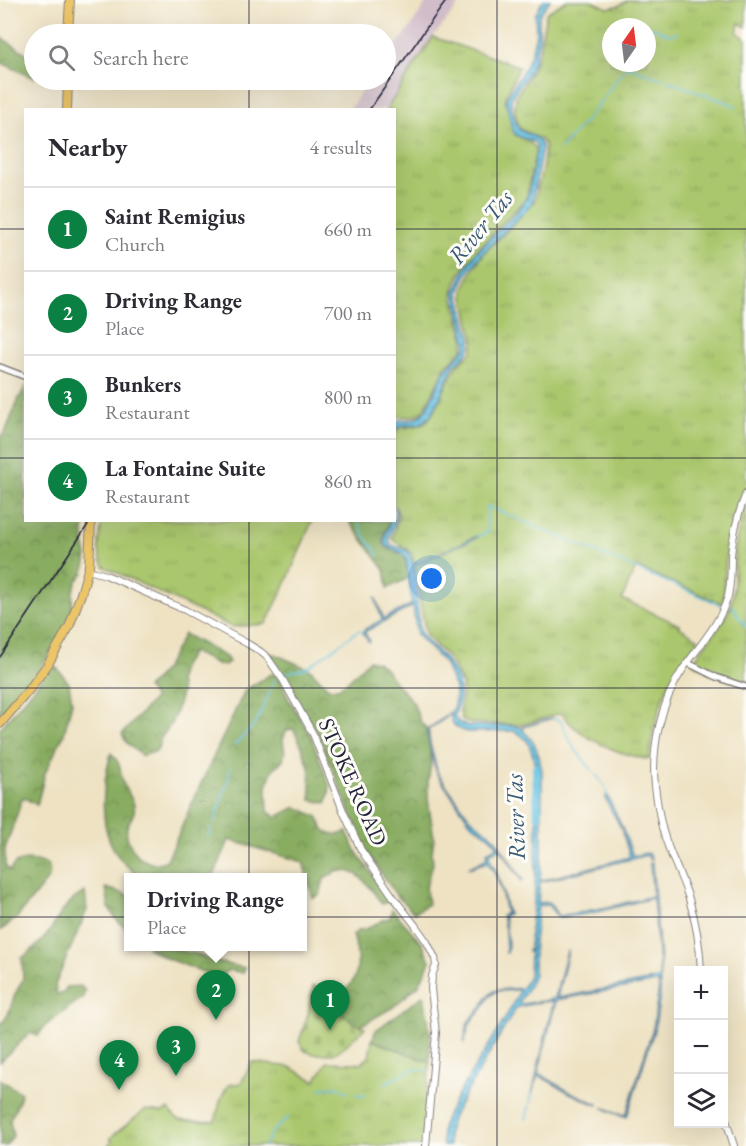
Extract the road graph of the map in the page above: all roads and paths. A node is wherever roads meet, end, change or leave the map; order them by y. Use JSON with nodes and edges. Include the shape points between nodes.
{"nodes":[{"id":1,"x":69,"y":0,"type":"edge"},
{"id":2,"x":68,"y":24,"type":"edge"},
{"id":3,"x":68,"y":90,"type":"edge"},
{"id":4,"x":67,"y":108,"type":"edge"},
{"id":5,"x":0,"y":368,"type":"edge"},
{"id":6,"x":24,"y":376,"type":"edge"},
{"id":7,"x":746,"y":494,"type":"edge"},
{"id":8,"x":91,"y":522,"type":"edge"},
{"id":9,"x":88,"y":570,"type":"junction"},
{"id":10,"x":688,"y":663,"type":"junction"},
{"id":11,"x":746,"y":687,"type":"edge"},
{"id":12,"x":0,"y":724,"type":"edge"},
{"id":13,"x":700,"y":966,"type":"edge"},
{"id":14,"x":728,"y":1127,"type":"edge"},
{"id":15,"x":426,"y":1146,"type":"edge"},
{"id":16,"x":735,"y":1146,"type":"edge"}],
"edges":[{"from":1,"to":2,"type":"highway"},
{"from":3,"to":4,"type":"highway"},
{"from":5,"to":6,"type":"street"},
{"from":7,"to":10,"type":"street","via":[[736,522],[728,597],[719,618]]},
{"from":8,"to":9,"type":"highway"},
{"from":9,"to":12,"type":"highway","via":[[60,644]]},
{"from":9,"to":15,"type":"street","name":"STOKE ROAD","via":[[185,610],[248,644],[267,657],[282,680],[313,734],[361,850],[435,958],[431,989],[436,1033]]},
{"from":10,"to":11,"type":"street"},
{"from":10,"to":13,"type":"street","via":[[663,711],[657,735],[655,784],[663,832],[693,914]]},
{"from":14,"to":16,"type":"street"}]}
